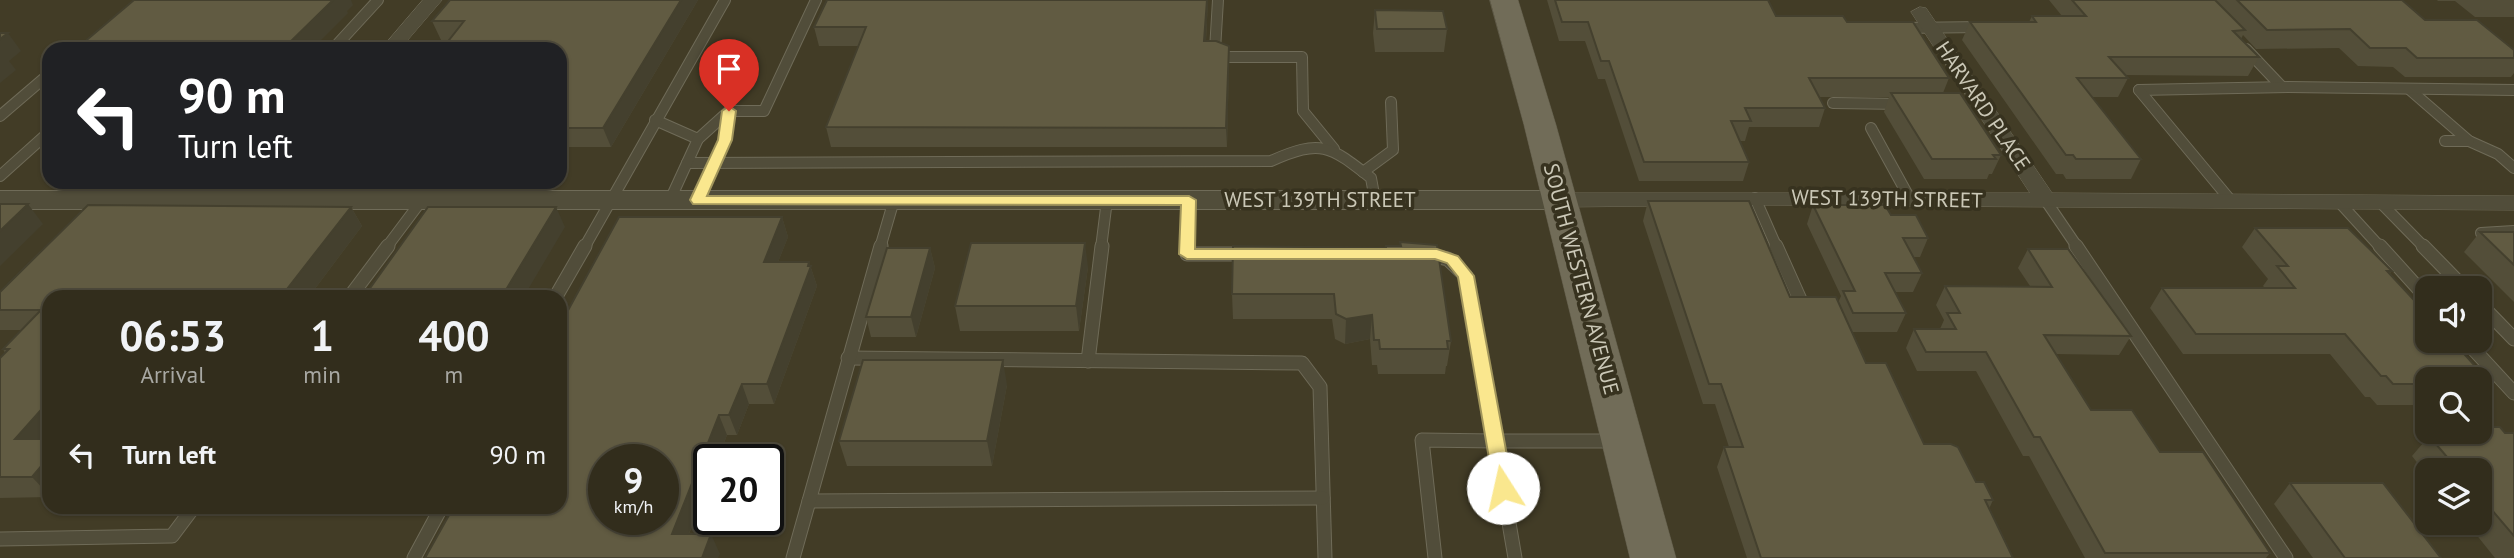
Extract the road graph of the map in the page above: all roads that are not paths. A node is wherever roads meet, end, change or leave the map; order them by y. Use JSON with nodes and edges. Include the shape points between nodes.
{"nodes":[{"id":1,"x":378,"y":0,"type":"edge"},
{"id":2,"x":433,"y":0,"type":"edge"},
{"id":3,"x":725,"y":0,"type":"edge"},
{"id":4,"x":816,"y":0,"type":"edge"},
{"id":5,"x":1218,"y":0,"type":"edge"},
{"id":6,"x":1504,"y":0,"type":"edge"},
{"id":7,"x":1925,"y":20,"type":"junction"},
{"id":8,"x":1892,"y":27,"type":"edge"},
{"id":9,"x":1998,"y":27,"type":"edge"},
{"id":10,"x":2236,"y":39,"type":"edge"},
{"id":11,"x":339,"y":42,"type":"edge"},
{"id":12,"x":396,"y":42,"type":"edge"},
{"id":13,"x":42,"y":80,"type":"edge"},
{"id":14,"x":2282,"y":87,"type":"junction"},
{"id":15,"x":2410,"y":89,"type":"junction"},
{"id":16,"x":2514,"y":90,"type":"edge"},
{"id":17,"x":1391,"y":102,"type":"dead end"},
{"id":18,"x":1833,"y":103,"type":"dead end"},
{"id":19,"x":1918,"y":104,"type":"edge"},
{"id":20,"x":729,"y":111,"type":"junction"},
{"id":21,"x":0,"y":116,"type":"edge"},
{"id":22,"x":655,"y":120,"type":"junction"},
{"id":23,"x":1871,"y":128,"type":"dead end"},
{"id":24,"x":42,"y":138,"type":"edge"},
{"id":25,"x":698,"y":139,"type":"junction"},
{"id":26,"x":2445,"y":141,"type":"dead end"},
{"id":27,"x":2469,"y":141,"type":"junction"},
{"id":28,"x":1334,"y":149,"type":"junction"},
{"id":29,"x":687,"y":163,"type":"junction"},
{"id":30,"x":715,"y":163,"type":"junction"},
{"id":31,"x":2514,"y":168,"type":"edge"},
{"id":32,"x":1363,"y":172,"type":"junction"},
{"id":33,"x":0,"y":176,"type":"edge"},
{"id":34,"x":267,"y":191,"type":"edge"},
{"id":35,"x":1755,"y":198,"type":"junction"},
{"id":36,"x":1910,"y":199,"type":"junction"},
{"id":37,"x":0,"y":200,"type":"edge"},
{"id":38,"x":422,"y":200,"type":"junction"},
{"id":39,"x":609,"y":200,"type":"junction"},
{"id":40,"x":684,"y":200,"type":"junction"},
{"id":41,"x":894,"y":200,"type":"junction"},
{"id":42,"x":1189,"y":200,"type":"junction"},
{"id":43,"x":1375,"y":200,"type":"junction"},
{"id":44,"x":1560,"y":200,"type":"junction"},
{"id":45,"x":2046,"y":201,"type":"junction"},
{"id":46,"x":2232,"y":202,"type":"junction"},
{"id":47,"x":2340,"y":202,"type":"junction"},
{"id":48,"x":2381,"y":203,"type":"junction"},
{"id":49,"x":2514,"y":203,"type":"edge"},
{"id":50,"x":1106,"y":210,"type":"junction"},
{"id":51,"x":2514,"y":231,"type":"edge"},
{"id":52,"x":2481,"y":233,"type":"edge"},
{"id":53,"x":1256,"y":254,"type":"edge"},
{"id":54,"x":1409,"y":254,"type":"edge"},
{"id":55,"x":2452,"y":276,"type":"edge"},
{"id":56,"x":2415,"y":285,"type":"edge"},
{"id":57,"x":355,"y":290,"type":"edge"},
{"id":58,"x":559,"y":290,"type":"edge"},
{"id":59,"x":1802,"y":304,"type":"edge"},
{"id":60,"x":2492,"y":316,"type":"edge"},
{"id":61,"x":2514,"y":339,"type":"edge"},
{"id":62,"x":2477,"y":353,"type":"edge"},
{"id":63,"x":848,"y":358,"type":"junction"},
{"id":64,"x":1088,"y":361,"type":"junction"},
{"id":65,"x":2514,"y":393,"type":"edge"},
{"id":66,"x":1495,"y":441,"type":"junction"},
{"id":67,"x":1623,"y":441,"type":"junction"},
{"id":68,"x":1323,"y":498,"type":"junction"},
{"id":69,"x":809,"y":501,"type":"junction"},
{"id":70,"x":188,"y":514,"type":"edge"},
{"id":71,"x":438,"y":514,"type":"edge"},
{"id":72,"x":0,"y":539,"type":"edge"},
{"id":73,"x":414,"y":558,"type":"edge"},
{"id":74,"x":793,"y":558,"type":"edge"},
{"id":75,"x":1325,"y":558,"type":"edge"},
{"id":76,"x":1436,"y":558,"type":"edge"},
{"id":77,"x":1515,"y":558,"type":"edge"},
{"id":78,"x":1653,"y":558,"type":"edge"},
{"id":79,"x":2286,"y":558,"type":"edge"}],
"edges":[{"from":1,"to":11,"type":"lane"},
{"from":2,"to":12,"type":"street"},
{"from":3,"to":22,"type":"lane"},
{"from":4,"to":20,"type":"lane","via":[[764,111]]},
{"from":5,"to":28,"type":"lane","via":[[1215,50],[1228,57],[1302,57],[1303,111]]},
{"from":6,"to":44,"type":"main road","name":"SOUTH WESTERN AVENUE"},
{"from":7,"to":8,"type":"lane"},
{"from":7,"to":9,"type":"lane"},
{"from":7,"to":45,"type":"street","name":"HARVARD PLACE","via":[[1975,105]]},
{"from":10,"to":14,"type":"lane"},
{"from":13,"to":21,"type":"lane"},
{"from":14,"to":15,"type":"lane"},
{"from":14,"to":46,"type":"lane","via":[[2140,90]]},
{"from":15,"to":16,"type":"lane"},
{"from":15,"to":27,"type":"lane"},
{"from":17,"to":32,"type":"lane","via":[[1393,150]]},
{"from":18,"to":19,"type":"lane"},
{"from":20,"to":25,"type":"lane"},
{"from":20,"to":30,"type":"lane","via":[[725,140]]},
{"from":22,"to":25,"type":"lane"},
{"from":22,"to":39,"type":"lane"},
{"from":23,"to":36,"type":"lane"},
{"from":24,"to":33,"type":"lane"},
{"from":25,"to":29,"type":"lane"},
{"from":26,"to":27,"type":"lane"},
{"from":27,"to":31,"type":"lane","via":[[2498,154]]},
{"from":28,"to":30,"type":"lane","via":[[1302,146],[1271,161]]},
{"from":28,"to":32,"type":"lane"},
{"from":29,"to":30,"type":"lane"},
{"from":29,"to":40,"type":"lane"},
{"from":30,"to":40,"type":"lane"},
{"from":32,"to":43,"type":"lane","via":[[1371,178]]},
{"from":34,"to":37,"type":"street","name":"WEST 139TH STREET","via":[[96,205]]},
{"from":34,"to":38,"type":"street","name":"WEST 139TH STREET"},
{"from":35,"to":36,"type":"street","name":"WEST 139TH STREET"},
{"from":35,"to":44,"type":"street","name":"WEST 139TH STREET"},
{"from":35,"to":59,"type":"lane"},
{"from":36,"to":45,"type":"street","name":"WEST 139TH STREET"},
{"from":38,"to":39,"type":"street","name":"WEST 139TH STREET"},
{"from":38,"to":57,"type":"lane"},
{"from":39,"to":40,"type":"street","name":"WEST 139TH STREET"},
{"from":39,"to":58,"type":"lane"},
{"from":40,"to":41,"type":"street","name":"WEST 139TH STREET"},
{"from":41,"to":50,"type":"street","name":"WEST 139TH STREET"},
{"from":41,"to":63,"type":"lane"},
{"from":42,"to":43,"type":"street","name":"WEST 139TH STREET"},
{"from":42,"to":50,"type":"street","name":"WEST 139TH STREET"},
{"from":42,"to":53,"type":"lane","via":[[1187,254]]},
{"from":43,"to":44,"type":"street","name":"WEST 139TH STREET"},
{"from":44,"to":67,"type":"main road","name":"SOUTH WESTERN AVENUE"},
{"from":45,"to":46,"type":"street","name":"WEST 139TH STREET"},
{"from":45,"to":79,"type":"lane"},
{"from":46,"to":47,"type":"street","name":"WEST 139TH STREET"},
{"from":47,"to":48,"type":"street","name":"WEST 139TH STREET"},
{"from":47,"to":56,"type":"lane"},
{"from":48,"to":49,"type":"street","name":"WEST 139TH STREET"},
{"from":48,"to":55,"type":"lane"},
{"from":50,"to":64,"type":"lane"},
{"from":51,"to":52,"type":"lane"},
{"from":54,"to":66,"type":"lane","via":[[1437,254],[1452,260],[1466,276]]},
{"from":60,"to":61,"type":"lane"},
{"from":62,"to":65,"type":"lane"},
{"from":63,"to":64,"type":"lane"},
{"from":63,"to":69,"type":"lane"},
{"from":64,"to":68,"type":"lane","via":[[1302,363],[1320,387]]},
{"from":66,"to":67,"type":"lane"},
{"from":66,"to":76,"type":"lane","via":[[1422,440]]},
{"from":66,"to":77,"type":"lane"},
{"from":67,"to":78,"type":"main road","name":"SOUTH WESTERN AVENUE"},
{"from":68,"to":69,"type":"lane"},
{"from":68,"to":75,"type":"lane"},
{"from":69,"to":74,"type":"lane"},
{"from":70,"to":72,"type":"lane","via":[[172,536]]},
{"from":71,"to":73,"type":"lane"}]}
